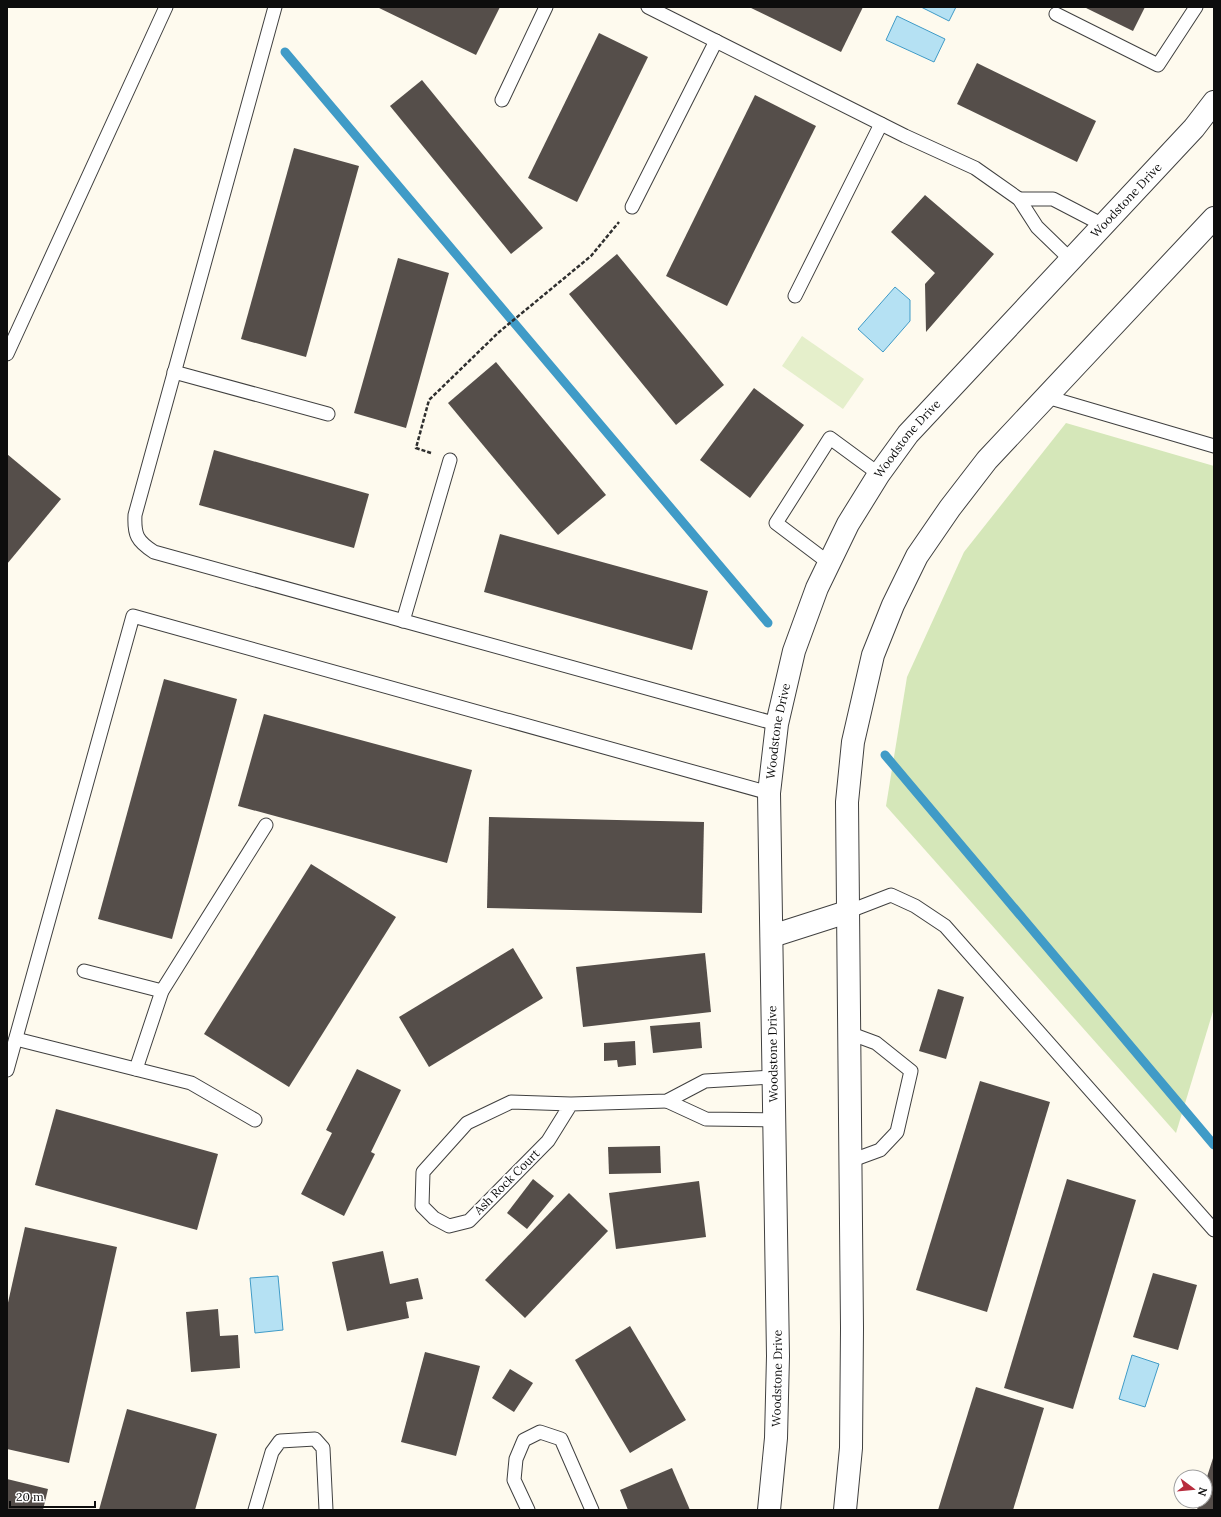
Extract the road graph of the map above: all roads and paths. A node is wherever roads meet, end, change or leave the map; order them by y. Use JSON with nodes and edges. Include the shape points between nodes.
{"nodes":[{"id":1,"x":166,"y":7,"type":"edge"},
{"id":2,"x":275,"y":7,"type":"edge"},
{"id":3,"x":546,"y":7,"type":"edge"},
{"id":4,"x":648,"y":7,"type":"edge"},
{"id":5,"x":1196,"y":7,"type":"edge"},
{"id":6,"x":1056,"y":14,"type":"dead end"},
{"id":7,"x":716,"y":41,"type":"junction"},
{"id":8,"x":502,"y":100,"type":"dead end"},
{"id":9,"x":1214,"y":102,"type":"edge"},
{"id":10,"x":881,"y":124,"type":"junction"},
{"id":11,"x":1019,"y":199,"type":"junction"},
{"id":12,"x":632,"y":207,"type":"joint"},
{"id":13,"x":1214,"y":218,"type":"edge"},
{"id":14,"x":1103,"y":226,"type":"junction"},
{"id":15,"x":1071,"y":260,"type":"junction"},
{"id":16,"x":795,"y":296,"type":"dead end"},
{"id":17,"x":7,"y":354,"type":"edge"},
{"id":18,"x":174,"y":372,"type":"junction"},
{"id":19,"x":1046,"y":397,"type":"junction"},
{"id":20,"x":328,"y":414,"type":"dead end"},
{"id":21,"x":1214,"y":446,"type":"edge"},
{"id":22,"x":450,"y":460,"type":"joint"},
{"id":23,"x":879,"y":474,"type":"junction"},
{"id":24,"x":829,"y":563,"type":"junction"},
{"id":25,"x":403,"y":621,"type":"junction"},
{"id":26,"x":778,"y":724,"type":"junction"},
{"id":27,"x":769,"y":793,"type":"junction"},
{"id":28,"x":266,"y":825,"type":"dead end"},
{"id":29,"x":847,"y":912,"type":"junction"},
{"id":30,"x":772,"y":936,"type":"junction"},
{"id":31,"x":84,"y":971,"type":"dead end"},
{"id":32,"x":162,"y":991,"type":"junction"},
{"id":33,"x":849,"y":1033,"type":"junction"},
{"id":34,"x":16,"y":1039,"type":"junction"},
{"id":35,"x":136,"y":1069,"type":"junction"},
{"id":36,"x":7,"y":1070,"type":"edge"},
{"id":37,"x":773,"y":1077,"type":"junction"},
{"id":38,"x":667,"y":1101,"type":"junction"},
{"id":39,"x":571,"y":1104,"type":"junction"},
{"id":40,"x":255,"y":1120,"type":"dead end"},
{"id":41,"x":774,"y":1120,"type":"junction"},
{"id":42,"x":850,"y":1161,"type":"junction"},
{"id":43,"x":1214,"y":1230,"type":"edge"},
{"id":44,"x":255,"y":1510,"type":"edge"},
{"id":45,"x":326,"y":1510,"type":"edge"},
{"id":46,"x":528,"y":1510,"type":"edge"},
{"id":47,"x":592,"y":1510,"type":"edge"},
{"id":48,"x":770,"y":1510,"type":"edge"},
{"id":49,"x":846,"y":1510,"type":"edge"}],
"edges":[{"from":1,"to":17,"type":"lane"},
{"from":2,"to":18,"type":"lane"},
{"from":3,"to":8,"type":"lane"},
{"from":4,"to":7,"type":"lane"},
{"from":5,"to":6,"type":"lane","via":[[1158,65]]},
{"from":7,"to":10,"type":"lane"},
{"from":7,"to":12,"type":"lane"},
{"from":9,"to":14,"type":"street","name":"Woodstone Drive","via":[[1194,128]]},
{"from":10,"to":11,"type":"lane","via":[[975,168]]},
{"from":10,"to":16,"type":"lane"},
{"from":11,"to":14,"type":"lane","via":[[1053,199]]},
{"from":11,"to":15,"type":"lane","via":[[1037,227]]},
{"from":12,"to":22,"type":"path","via":[[591,256],[498,332],[429,400],[416,448]]},
{"from":13,"to":19,"type":"street"},
{"from":14,"to":15,"type":"street","name":"Woodstone Drive"},
{"from":15,"to":23,"type":"street","name":"Woodstone Drive","via":[[908,434]]},
{"from":18,"to":20,"type":"lane"},
{"from":18,"to":25,"type":"lane","via":[[135,515],[135,529],[143,544],[154,552]]},
{"from":19,"to":21,"type":"lane"},
{"from":19,"to":29,"type":"street","via":[[987,460],[917,556],[893,605],[873,655],[853,742],[847,802]]},
{"from":22,"to":25,"type":"lane"},
{"from":23,"to":24,"type":"street","name":"Woodstone Drive","via":[[848,524]]},
{"from":23,"to":24,"type":"lane","via":[[830,438],[776,522]]},
{"from":24,"to":26,"type":"street","name":"Woodstone Drive","via":[[794,651]]},
{"from":25,"to":26,"type":"lane"},
{"from":26,"to":27,"type":"street","name":"Woodstone Drive"},
{"from":27,"to":30,"type":"street","name":"Woodstone Drive"},
{"from":27,"to":34,"type":"lane","via":[[132,616]]},
{"from":28,"to":32,"type":"lane"},
{"from":29,"to":30,"type":"street"},
{"from":29,"to":33,"type":"street"},
{"from":29,"to":43,"type":"lane","via":[[891,895],[915,906],[945,926]]},
{"from":30,"to":37,"type":"street","name":"Woodstone Drive"},
{"from":31,"to":32,"type":"lane"},
{"from":32,"to":35,"type":"lane"},
{"from":33,"to":42,"type":"street"},
{"from":33,"to":42,"type":"lane","via":[[876,1042],[911,1071],[897,1132],[880,1150]]},
{"from":34,"to":35,"type":"lane"},
{"from":34,"to":36,"type":"lane"},
{"from":35,"to":40,"type":"lane","via":[[191,1083]]},
{"from":37,"to":38,"type":"lane","name":"Ash Rock Court","via":[[705,1081]]},
{"from":37,"to":41,"type":"street","name":"Woodstone Drive"},
{"from":38,"to":39,"type":"lane","name":"Ash Rock Court"},
{"from":38,"to":41,"type":"lane","name":"Ash Rock Court","via":[[706,1119]]},
{"from":39,"to":39,"type":"lane","name":"Ash Rock Court","via":[[548,1141],[469,1221],[449,1226],[434,1218],[422,1206],[423,1172],[467,1123],[511,1102]]},
{"from":41,"to":48,"type":"street","name":"Woodstone Drive","via":[[778,1356],[776,1438]]},
{"from":42,"to":49,"type":"street","via":[[851,1448]]},
{"from":44,"to":45,"type":"lane","via":[[272,1452],[280,1441],[315,1439],[323,1448]]},
{"from":46,"to":47,"type":"lane","via":[[514,1480],[516,1459],[524,1440],[540,1432],[561,1439]]}]}
